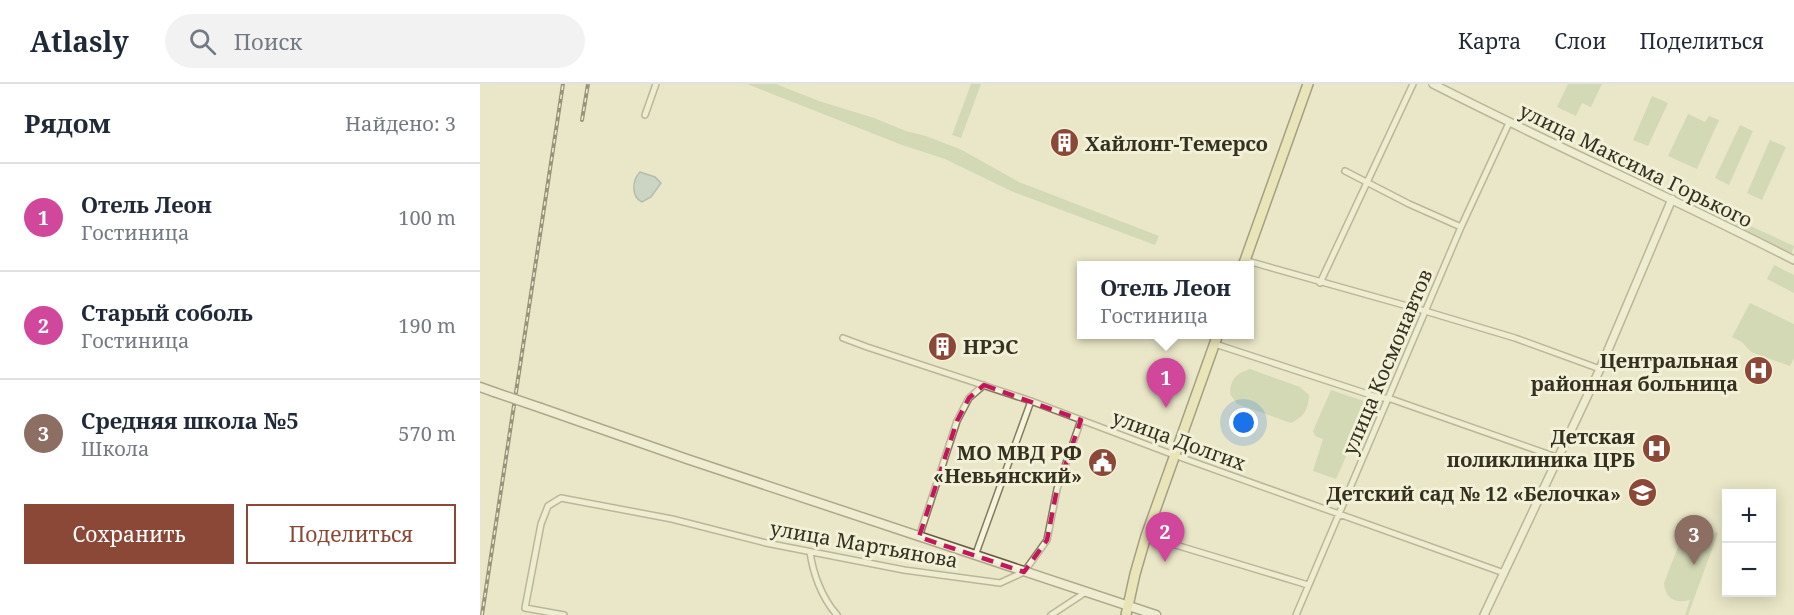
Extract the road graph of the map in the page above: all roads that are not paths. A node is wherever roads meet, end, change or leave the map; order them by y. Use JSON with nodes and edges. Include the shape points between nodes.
{"nodes":[{"id":1,"x":656,"y":84,"type":"edge"},
{"id":2,"x":1308,"y":84,"type":"edge"},
{"id":3,"x":1413,"y":84,"type":"edge"},
{"id":4,"x":1433,"y":84,"type":"edge"},
{"id":5,"x":645,"y":116,"type":"dead end"},
{"id":6,"x":1509,"y":123,"type":"junction"},
{"id":7,"x":1345,"y":171,"type":"dead end"},
{"id":8,"x":1368,"y":183,"type":"junction"},
{"id":9,"x":1672,"y":199,"type":"junction"},
{"id":10,"x":1461,"y":227,"type":"junction"},
{"id":11,"x":1794,"y":260,"type":"edge"},
{"id":12,"x":1245,"y":261,"type":"edge"},
{"id":13,"x":1254,"y":266,"type":"edge"},
{"id":14,"x":1320,"y":283,"type":"junction"},
{"id":15,"x":1425,"y":311,"type":"junction"},
{"id":16,"x":843,"y":338,"type":"dead end"},
{"id":17,"x":1216,"y":339,"type":"edge"},
{"id":18,"x":1600,"y":369,"type":"junction"},
{"id":19,"x":984,"y":385,"type":"junction"},
{"id":20,"x":480,"y":387,"type":"edge"},
{"id":21,"x":1388,"y":398,"type":"junction"},
{"id":22,"x":1031,"y":401,"type":"junction"},
{"id":23,"x":1081,"y":420,"type":"junction"},
{"id":24,"x":1174,"y":455,"type":"junction"},
{"id":25,"x":1559,"y":458,"type":"junction"},
{"id":26,"x":1338,"y":513,"type":"junction"},
{"id":27,"x":1146,"y":536,"type":"junction"},
{"id":28,"x":920,"y":537,"type":"junction"},
{"id":29,"x":810,"y":552,"type":"junction"},
{"id":30,"x":975,"y":556,"type":"junction"},
{"id":31,"x":1024,"y":572,"type":"junction"},
{"id":32,"x":1504,"y":573,"type":"junction"},
{"id":33,"x":1308,"y":585,"type":"junction"},
{"id":34,"x":1086,"y":592,"type":"junction"},
{"id":35,"x":1127,"y":610,"type":"edge"},
{"id":36,"x":564,"y":615,"type":"edge"},
{"id":37,"x":837,"y":615,"type":"edge"},
{"id":38,"x":1051,"y":615,"type":"edge"},
{"id":39,"x":1156,"y":615,"type":"edge"},
{"id":40,"x":1296,"y":615,"type":"edge"},
{"id":41,"x":1484,"y":615,"type":"edge"}],
"edges":[{"from":1,"to":5,"type":"street"},
{"from":2,"to":12,"type":"main road"},
{"from":3,"to":8,"type":"street"},
{"from":4,"to":6,"type":"street","name":"улица Максима Горького"},
{"from":6,"to":9,"type":"street","name":"улица Максима Горького"},
{"from":6,"to":10,"type":"street","name":"улица Космонавтов"},
{"from":7,"to":8,"type":"street"},
{"from":8,"to":10,"type":"street"},
{"from":8,"to":14,"type":"street"},
{"from":9,"to":11,"type":"street","name":"улица Максима Горького"},
{"from":9,"to":18,"type":"street"},
{"from":10,"to":15,"type":"street","name":"улица Космонавтов"},
{"from":13,"to":14,"type":"street"},
{"from":14,"to":15,"type":"street"},
{"from":15,"to":18,"type":"street"},
{"from":15,"to":21,"type":"street","name":"улица Космонавтов"},
{"from":16,"to":19,"type":"street","name":"улица Долгих"},
{"from":17,"to":21,"type":"street"},
{"from":17,"to":24,"type":"main road"},
{"from":18,"to":25,"type":"street"},
{"from":19,"to":22,"type":"street","name":"улица Долгих"},
{"from":19,"to":28,"type":"street","via":[[969,398],[957,421]]},
{"from":20,"to":28,"type":"main road","bridge":true},
{"from":21,"to":25,"type":"street"},
{"from":21,"to":26,"type":"street","name":"улица Космонавтов"},
{"from":22,"to":23,"type":"street","name":"улица Долгих"},
{"from":22,"to":30,"type":"street"},
{"from":23,"to":24,"type":"street","name":"улица Долгих"},
{"from":23,"to":31,"type":"street","via":[[1057,489],[1047,540]]},
{"from":24,"to":26,"type":"street","name":"улица Долгих"},
{"from":24,"to":27,"type":"main road"},
{"from":25,"to":32,"type":"street"},
{"from":26,"to":32,"type":"street","name":"улица Долгих"},
{"from":26,"to":33,"type":"street","name":"улица Космонавтов"},
{"from":27,"to":33,"type":"street"},
{"from":27,"to":35,"type":"main road"},
{"from":28,"to":30,"type":"main road"},
{"from":29,"to":31,"type":"street","name":"улица Мартьянова","via":[[1000,584]]},
{"from":29,"to":36,"type":"street","name":"улица Мартьянова","via":[[672,519],[561,498],[548,506],[541,525],[525,608]]},
{"from":29,"to":37,"type":"street","via":[[818,582]]},
{"from":30,"to":31,"type":"main road"},
{"from":31,"to":34,"type":"main road"},
{"from":32,"to":41,"type":"street"},
{"from":33,"to":40,"type":"street","name":"улица Космонавтов"},
{"from":34,"to":35,"type":"main road"},
{"from":34,"to":38,"type":"street"},
{"from":35,"to":39,"type":"main road"}]}
